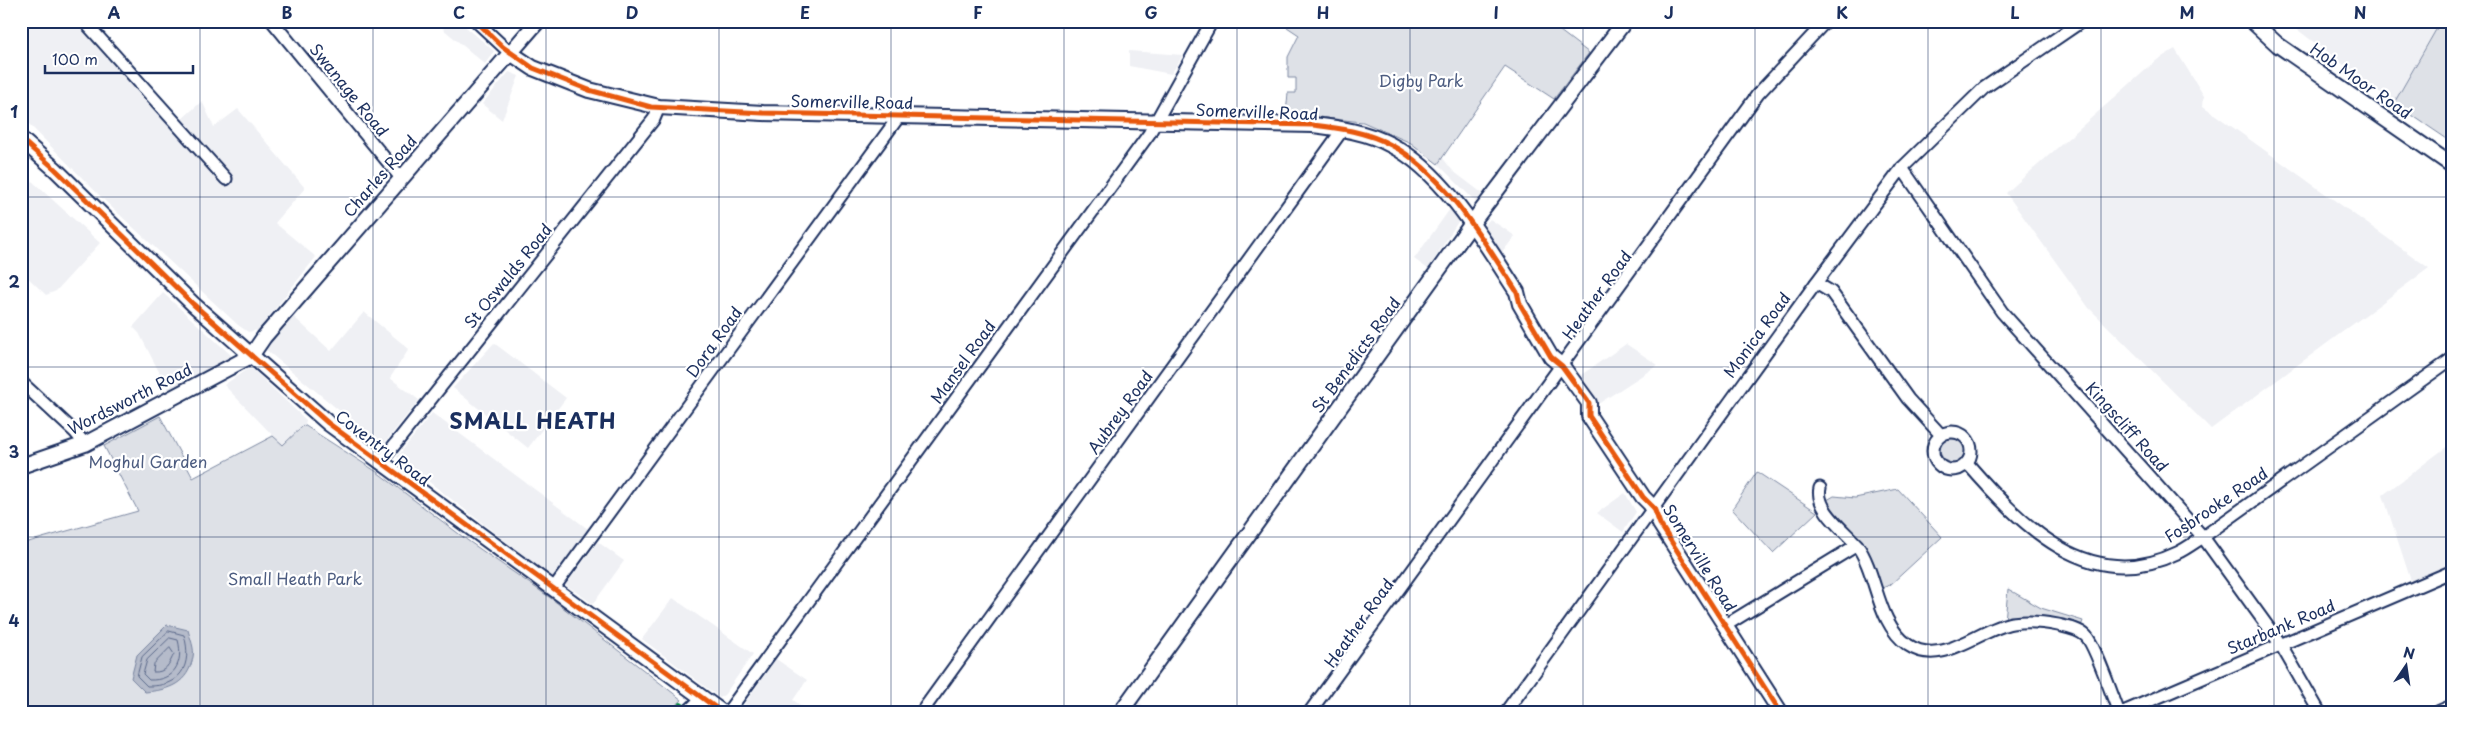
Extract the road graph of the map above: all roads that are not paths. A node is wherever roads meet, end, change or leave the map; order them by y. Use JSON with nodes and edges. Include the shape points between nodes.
{"nodes":[{"id":1,"x":84,"y":21,"type":"edge"},
{"id":2,"x":272,"y":21,"type":"edge"},
{"id":3,"x":476,"y":21,"type":"edge"},
{"id":4,"x":538,"y":21,"type":"edge"},
{"id":5,"x":1212,"y":21,"type":"edge"},
{"id":6,"x":1625,"y":21,"type":"edge"},
{"id":7,"x":1826,"y":21,"type":"edge"},
{"id":8,"x":2082,"y":21,"type":"edge"},
{"id":9,"x":2252,"y":21,"type":"edge"},
{"id":10,"x":509,"y":52,"type":"junction"},
{"id":11,"x":659,"y":108,"type":"junction"},
{"id":12,"x":900,"y":115,"type":"junction"},
{"id":13,"x":1156,"y":121,"type":"junction"},
{"id":14,"x":21,"y":127,"type":"edge"},
{"id":15,"x":1343,"y":129,"type":"junction"},
{"id":16,"x":21,"y":139,"type":"edge"},
{"id":17,"x":2453,"y":166,"type":"edge"},
{"id":18,"x":1902,"y":168,"type":"junction"},
{"id":19,"x":55,"y":169,"type":"junction"},
{"id":20,"x":401,"y":178,"type":"junction"},
{"id":21,"x":226,"y":179,"type":"dead end"},
{"id":22,"x":1472,"y":224,"type":"junction"},
{"id":23,"x":1816,"y":283,"type":"junction"},
{"id":24,"x":251,"y":356,"type":"junction"},
{"id":25,"x":2453,"y":358,"type":"edge"},
{"id":26,"x":1562,"y":366,"type":"junction"},
{"id":27,"x":21,"y":382,"type":"edge"},
{"id":28,"x":1941,"y":435,"type":"junction"},
{"id":29,"x":85,"y":444,"type":"junction"},
{"id":30,"x":380,"y":463,"type":"junction"},
{"id":31,"x":1966,"y":463,"type":"junction"},
{"id":32,"x":21,"y":466,"type":"edge"},
{"id":33,"x":1820,"y":488,"type":"dead end"},
{"id":34,"x":1654,"y":508,"type":"junction"},
{"id":35,"x":2203,"y":537,"type":"junction"},
{"id":36,"x":1857,"y":545,"type":"junction"},
{"id":37,"x":2453,"y":571,"type":"edge"},
{"id":38,"x":553,"y":589,"type":"junction"},
{"id":39,"x":1726,"y":625,"type":"junction"},
{"id":40,"x":2281,"y":645,"type":"junction"},
{"id":41,"x":702,"y":698,"type":"junction"},
{"id":42,"x":2453,"y":707,"type":"edge"},
{"id":43,"x":686,"y":713,"type":"edge"},
{"id":44,"x":725,"y":713,"type":"edge"},
{"id":45,"x":921,"y":713,"type":"edge"},
{"id":46,"x":1120,"y":713,"type":"edge"},
{"id":47,"x":1309,"y":713,"type":"edge"},
{"id":48,"x":1505,"y":713,"type":"edge"},
{"id":49,"x":1781,"y":713,"type":"edge"},
{"id":50,"x":2120,"y":713,"type":"edge"},
{"id":51,"x":2320,"y":713,"type":"edge"},
{"id":52,"x":2438,"y":713,"type":"edge"}],
"edges":[{"from":1,"to":21,"type":"street"},
{"from":2,"to":20,"type":"street","name":"Swanage Road"},
{"from":3,"to":10,"type":"street","name":"Somerville Road"},
{"from":4,"to":10,"type":"street","name":"Charles Road"},
{"from":5,"to":13,"type":"street","name":"Mansel Road"},
{"from":6,"to":22,"type":"street","name":"St Benedicts Road"},
{"from":7,"to":26,"type":"street","name":"Heather Road","via":[[1758,94]]},
{"from":8,"to":18,"type":"street","name":"Monica Road","via":[[1984,88]]},
{"from":9,"to":17,"type":"street","name":"Hob Moor Road","via":[[2278,45]]},
{"from":10,"to":11,"type":"street","name":"Somerville Road","via":[[533,68],[590,90]]},
{"from":10,"to":20,"type":"street","name":"Charles Road"},
{"from":11,"to":12,"type":"street","name":"Somerville Road"},
{"from":11,"to":30,"type":"street","name":"St Oswalds Road","via":[[654,119]]},
{"from":12,"to":13,"type":"street","name":"Somerville Road"},
{"from":12,"to":38,"type":"street","name":"Dora Road"},
{"from":13,"to":15,"type":"street","name":"Somerville Road","via":[[1313,125]]},
{"from":13,"to":44,"type":"street","name":"Mansel Road"},
{"from":14,"to":19,"type":"street","name":"Coventry Road"},
{"from":15,"to":22,"type":"street","name":"Somerville Road","via":[[1391,145],[1412,160],[1441,185]]},
{"from":15,"to":45,"type":"street","name":"Aubrey Road"},
{"from":16,"to":19,"type":"street","name":"Coventry Road"},
{"from":18,"to":23,"type":"street","name":"Monica Road"},
{"from":18,"to":35,"type":"street","name":"Kingscliff Road","via":[[2002,312]]},
{"from":19,"to":24,"type":"street","name":"Coventry Road"},
{"from":20,"to":24,"type":"street","name":"Charles Road"},
{"from":22,"to":26,"type":"street","name":"Somerville Road","via":[[1517,292],[1520,304],[1552,357]]},
{"from":22,"to":46,"type":"street","name":"St Benedicts Road"},
{"from":23,"to":28,"type":"street","via":[[1831,292],[1908,398]]},
{"from":23,"to":34,"type":"street","name":"Monica Road"},
{"from":24,"to":29,"type":"street","name":"Wordsworth Road"},
{"from":24,"to":30,"type":"street","name":"Coventry Road"},
{"from":25,"to":35,"type":"street","name":"Fosbrooke Road"},
{"from":26,"to":34,"type":"street","name":"Somerville Road","via":[[1588,403],[1589,416],[1643,497]]},
{"from":26,"to":47,"type":"street","name":"Heather Road"},
{"from":27,"to":29,"type":"street"},
{"from":28,"to":31,"type":"street","via":[[1954,432],[1966,438],[1971,451]]},
{"from":28,"to":31,"type":"street","via":[[1933,450],[1936,461],[1951,470]]},
{"from":29,"to":32,"type":"street","name":"Wordsworth Road"},
{"from":30,"to":38,"type":"street","name":"Coventry Road"},
{"from":31,"to":35,"type":"street","name":"Fosbrooke Road","via":[[1997,498],[2038,535],[2085,560],[2127,565],[2150,563],[2178,553]]},
{"from":33,"to":36,"type":"street","via":[[1818,496],[1822,506]]},
{"from":34,"to":39,"type":"street","name":"Somerville Road","via":[[1660,524]]},
{"from":34,"to":48,"type":"street","name":"Monica Road"},
{"from":35,"to":40,"type":"street","name":"Kingscliff Road"},
{"from":36,"to":39,"type":"street"},
{"from":36,"to":50,"type":"street","via":[[1864,555],[1887,621],[1908,645],[1936,653],[2012,623],[2070,627],[2086,636]]},
{"from":37,"to":40,"type":"street","name":"Starbank Road"},
{"from":38,"to":41,"type":"street","name":"Coventry Road"},
{"from":39,"to":49,"type":"street","name":"Somerville Road"},
{"from":40,"to":50,"type":"street","name":"Starbank Road"},
{"from":40,"to":51,"type":"street","name":"Kingscliff Road"},
{"from":41,"to":43,"type":"street"},
{"from":41,"to":44,"type":"street","name":"Coventry Road"},
{"from":42,"to":52,"type":"street"}]}
